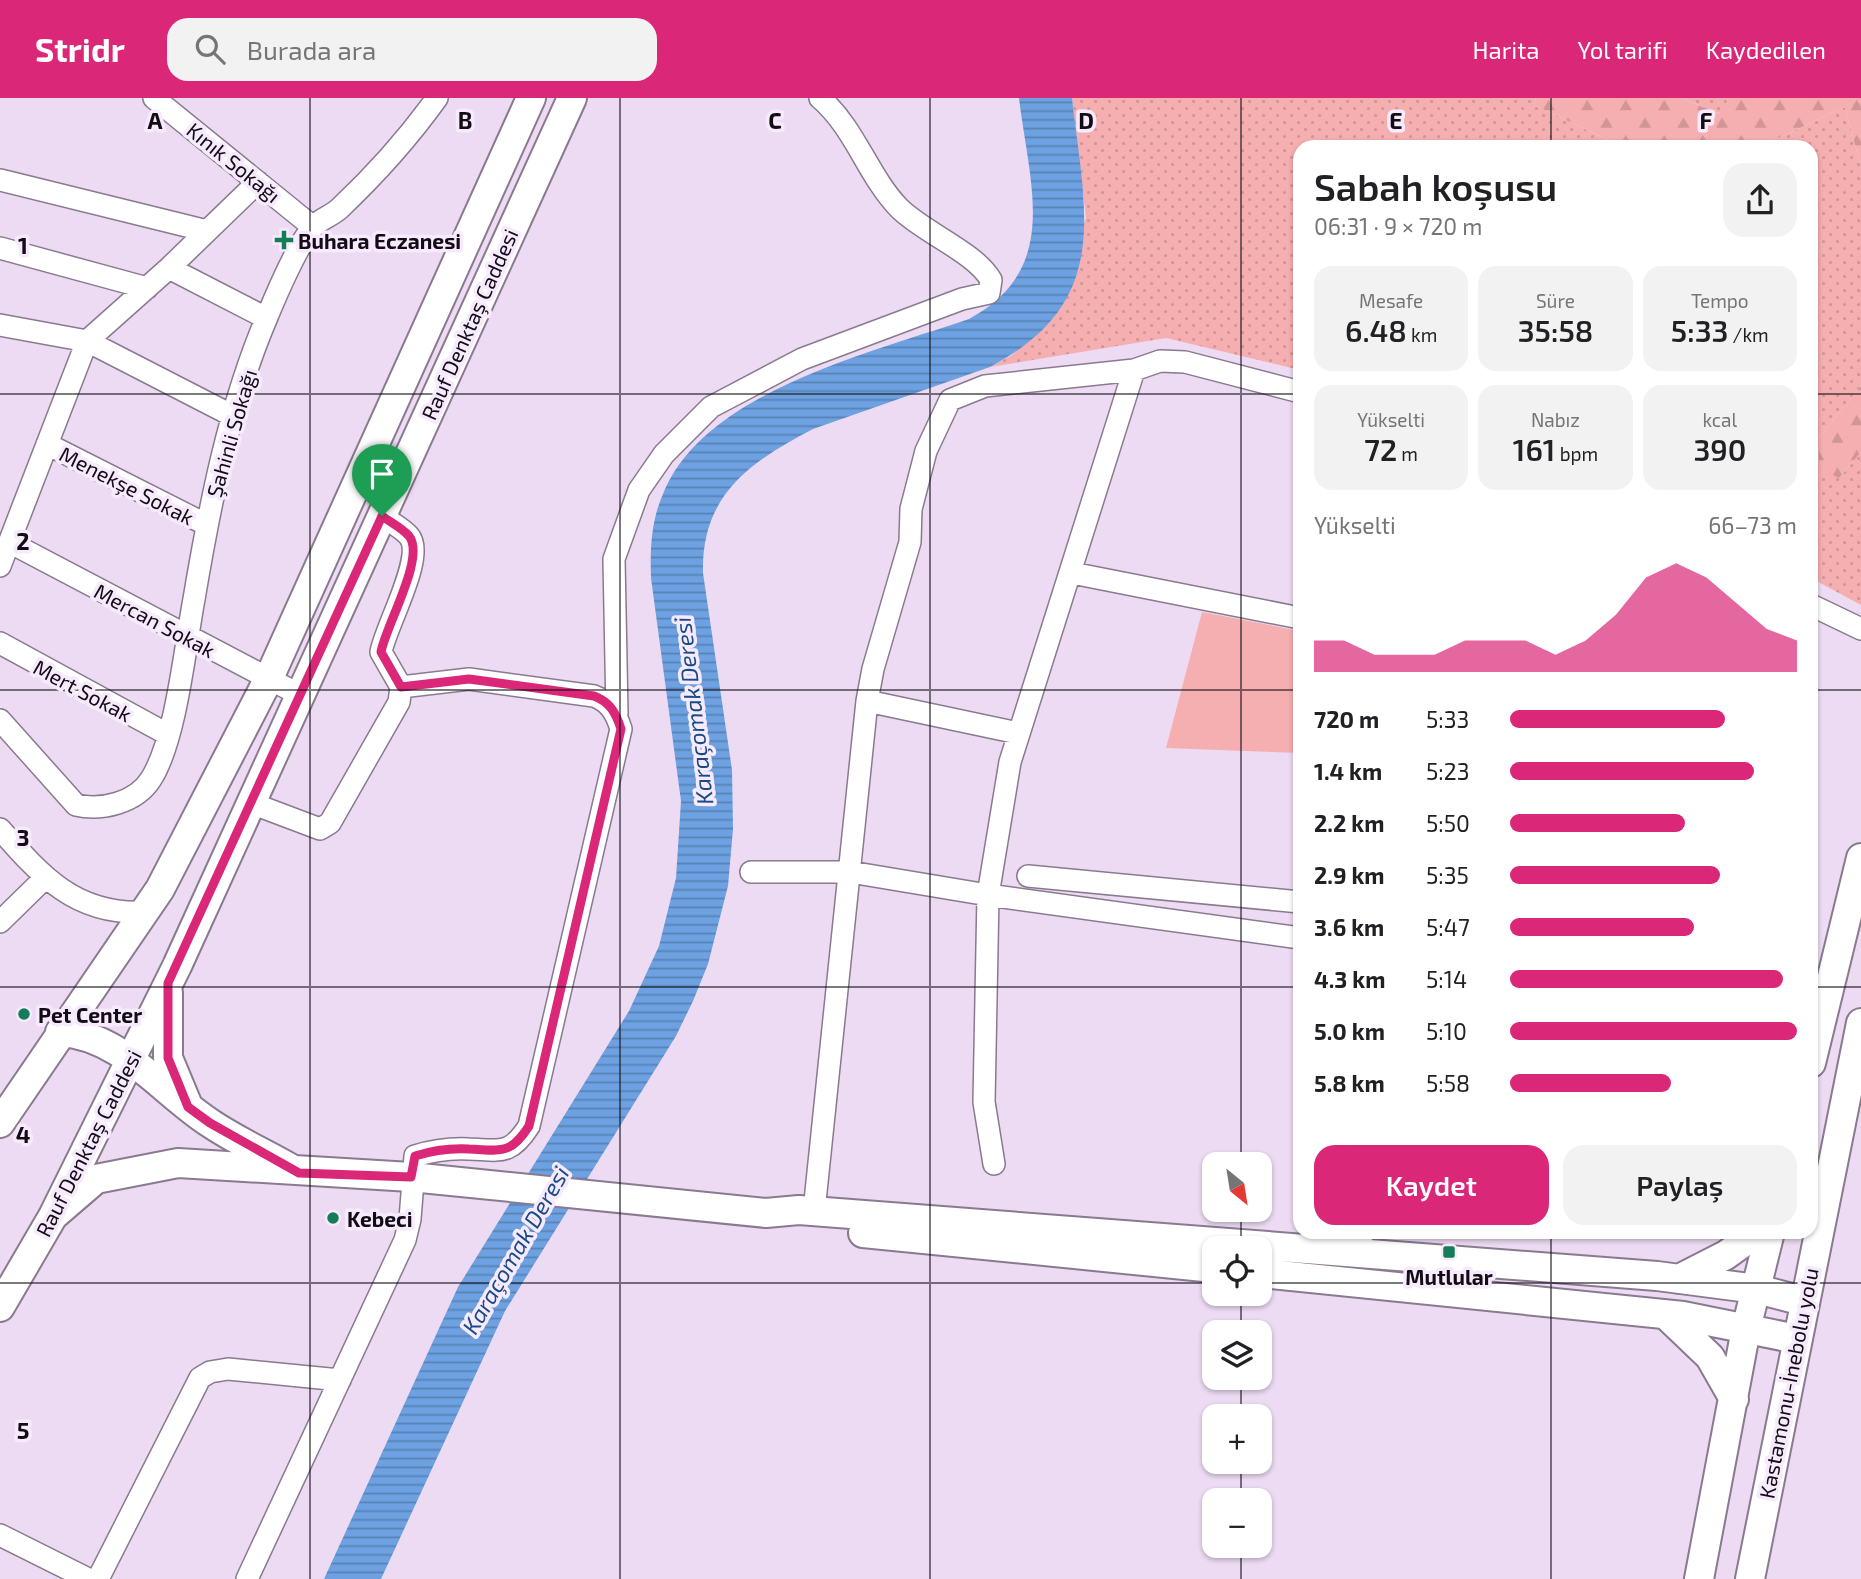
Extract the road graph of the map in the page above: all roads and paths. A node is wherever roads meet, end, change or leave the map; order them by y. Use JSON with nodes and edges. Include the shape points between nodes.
{"nodes":[{"id":1,"x":154,"y":98,"type":"edge"},
{"id":2,"x":438,"y":98,"type":"edge"},
{"id":3,"x":531,"y":98,"type":"edge"},
{"id":4,"x":572,"y":98,"type":"edge"},
{"id":5,"x":820,"y":98,"type":"edge"},
{"id":6,"x":0,"y":180,"type":"edge"},
{"id":7,"x":258,"y":182,"type":"junction"},
{"id":8,"x":313,"y":227,"type":"junction"},
{"id":9,"x":206,"y":232,"type":"junction"},
{"id":10,"x":0,"y":248,"type":"edge"},
{"id":11,"x":169,"y":268,"type":"junction"},
{"id":12,"x":147,"y":288,"type":"junction"},
{"id":13,"x":266,"y":318,"type":"junction"},
{"id":14,"x":0,"y":325,"type":"edge"},
{"id":15,"x":87,"y":341,"type":"junction"},
{"id":16,"x":1134,"y":370,"type":"junction"},
{"id":17,"x":1293,"y":390,"type":"edge"},
{"id":18,"x":233,"y":416,"type":"junction"},
{"id":19,"x":47,"y":444,"type":"junction"},
{"id":20,"x":382,"y":516,"type":"junction"},
{"id":21,"x":206,"y":525,"type":"junction"},
{"id":22,"x":11,"y":543,"type":"junction"},
{"id":23,"x":0,"y":566,"type":"edge"},
{"id":24,"x":1072,"y":573,"type":"junction"},
{"id":25,"x":1818,"y":608,"type":"edge"},
{"id":26,"x":1293,"y":617,"type":"edge"},
{"id":27,"x":1861,"y":629,"type":"edge"},
{"id":28,"x":187,"y":638,"type":"junction"},
{"id":29,"x":0,"y":643,"type":"edge"},
{"id":30,"x":270,"y":678,"type":"junction"},
{"id":31,"x":401,"y":687,"type":"junction"},
{"id":32,"x":300,"y":695,"type":"junction"},
{"id":33,"x":867,"y":701,"type":"junction"},
{"id":34,"x":617,"y":714,"type":"junction"},
{"id":35,"x":0,"y":720,"type":"edge"},
{"id":36,"x":1018,"y":733,"type":"junction"},
{"id":37,"x":167,"y":734,"type":"junction"},
{"id":38,"x":251,"y":803,"type":"junction"},
{"id":39,"x":0,"y":829,"type":"edge"},
{"id":40,"x":1861,"y":858,"type":"edge"},
{"id":41,"x":751,"y":872,"type":"dead end"},
{"id":42,"x":850,"y":872,"type":"junction"},
{"id":43,"x":1028,"y":876,"type":"dead end"},
{"id":44,"x":46,"y":877,"type":"junction"},
{"id":45,"x":988,"y":895,"type":"junction"},
{"id":46,"x":1293,"y":901,"type":"edge"},
{"id":47,"x":144,"y":912,"type":"junction"},
{"id":48,"x":0,"y":922,"type":"edge"},
{"id":49,"x":1293,"y":937,"type":"edge"},
{"id":50,"x":168,"y":983,"type":"junction"},
{"id":51,"x":1861,"y":1023,"type":"edge"},
{"id":52,"x":61,"y":1032,"type":"junction"},
{"id":53,"x":1818,"y":1034,"type":"edge"},
{"id":54,"x":129,"y":1060,"type":"junction"},
{"id":55,"x":188,"y":1107,"type":"junction"},
{"id":56,"x":0,"y":1123,"type":"edge"},
{"id":57,"x":994,"y":1164,"type":"dead end"},
{"id":58,"x":299,"y":1173,"type":"junction"},
{"id":59,"x":411,"y":1177,"type":"junction"},
{"id":60,"x":814,"y":1211,"type":"junction"},
{"id":61,"x":766,"y":1213,"type":"junction"},
{"id":62,"x":53,"y":1216,"type":"junction"},
{"id":63,"x":1818,"y":1229,"type":"edge"},
{"id":64,"x":1748,"y":1239,"type":"edge"},
{"id":65,"x":1768,"y":1239,"type":"edge"},
{"id":66,"x":1816,"y":1239,"type":"edge"},
{"id":67,"x":1361,"y":1243,"type":"edge"},
{"id":68,"x":1202,"y":1267,"type":"edge"},
{"id":69,"x":1272,"y":1274,"type":"edge"},
{"id":70,"x":1679,"y":1279,"type":"junction"},
{"id":71,"x":1757,"y":1289,"type":"junction"},
{"id":72,"x":1803,"y":1301,"type":"junction"},
{"id":73,"x":0,"y":1307,"type":"edge"},
{"id":74,"x":1665,"y":1314,"type":"junction"},
{"id":75,"x":1746,"y":1329,"type":"junction"},
{"id":76,"x":1797,"y":1339,"type":"junction"},
{"id":77,"x":340,"y":1380,"type":"junction"},
{"id":78,"x":1734,"y":1399,"type":"junction"},
{"id":79,"x":0,"y":1535,"type":"edge"},
{"id":80,"x":88,"y":1579,"type":"edge"},
{"id":81,"x":98,"y":1579,"type":"edge"},
{"id":82,"x":247,"y":1579,"type":"edge"},
{"id":83,"x":1699,"y":1579,"type":"edge"},
{"id":84,"x":1750,"y":1579,"type":"edge"}],
"edges":[{"from":1,"to":7,"type":"street","name":"Kınık Sokağı"},
{"from":2,"to":8,"type":"street","name":"Şahinli Sokağı","via":[[378,169],[337,211]]},
{"from":3,"to":30,"type":"main road","name":"Rauf Denktaş Caddesi"},
{"from":4,"to":20,"type":"main road","name":"Rauf Denktaş Caddesi"},
{"from":5,"to":34,"type":"street","via":[[835,111],[898,207],[984,266],[992,280],[989,293],[961,299],[802,359],[710,407],[664,454],[639,490],[614,559]]},
{"from":6,"to":9,"type":"street"},
{"from":7,"to":8,"type":"street","name":"Kınık Sokağı"},
{"from":7,"to":9,"type":"street"},
{"from":8,"to":13,"type":"street","name":"Şahinli Sokağı"},
{"from":9,"to":11,"type":"street"},
{"from":10,"to":12,"type":"street"},
{"from":11,"to":12,"type":"street"},
{"from":11,"to":13,"type":"street"},
{"from":12,"to":15,"type":"street"},
{"from":13,"to":18,"type":"street","name":"Şahinli Sokağı"},
{"from":14,"to":15,"type":"street"},
{"from":15,"to":18,"type":"street"},
{"from":15,"to":19,"type":"street"},
{"from":16,"to":17,"type":"street","via":[[1160,361],[1185,362]]},
{"from":16,"to":24,"type":"street"},
{"from":16,"to":33,"type":"street","via":[[985,386],[950,400],[926,450],[911,509],[910,542]]},
{"from":18,"to":21,"type":"street","name":"Şahinli Sokağı"},
{"from":19,"to":21,"type":"street","name":"Menekşe Sokak"},
{"from":19,"to":22,"type":"street"},
{"from":20,"to":31,"type":"street","via":[[410,536],[414,548],[414,564],[381,652]]},
{"from":20,"to":32,"type":"main road","name":"Rauf Denktaş Caddesi"},
{"from":21,"to":28,"type":"street","name":"Şahinli Sokağı"},
{"from":22,"to":23,"type":"street"},
{"from":22,"to":28,"type":"street","name":"Mercan Sokak"},
{"from":24,"to":26,"type":"street"},
{"from":24,"to":36,"type":"street"},
{"from":25,"to":27,"type":"street"},
{"from":28,"to":30,"type":"street","name":"Mercan Sokak"},
{"from":28,"to":37,"type":"street","name":"Şahinli Sokağı"},
{"from":29,"to":37,"type":"street","name":"Mert Sokak"},
{"from":30,"to":32,"type":"street","name":"Mercan Sokak"},
{"from":30,"to":47,"type":"main road","name":"Rauf Denktaş Caddesi"},
{"from":31,"to":34,"type":"street","via":[[469,679],[594,696],[606,700]]},
{"from":31,"to":38,"type":"street","via":[[399,702],[330,823],[320,829]]},
{"from":32,"to":38,"type":"main road","name":"Rauf Denktaş Caddesi"},
{"from":33,"to":36,"type":"street"},
{"from":33,"to":42,"type":"street"},
{"from":34,"to":59,"type":"street","via":[[621,729],[529,1126],[519,1143],[499,1152],[468,1149],[415,1156]]},
{"from":35,"to":37,"type":"street","name":"Şahinli Sokağı","via":[[76,805],[89,808],[134,796],[149,782]]},
{"from":36,"to":45,"type":"street"},
{"from":38,"to":50,"type":"main road","name":"Rauf Denktaş Caddesi"},
{"from":39,"to":44,"type":"street"},
{"from":40,"to":53,"type":"main road"},
{"from":41,"to":42,"type":"street"},
{"from":42,"to":45,"type":"street"},
{"from":42,"to":60,"type":"street"},
{"from":43,"to":46,"type":"street"},
{"from":44,"to":47,"type":"street","via":[[101,910]]},
{"from":44,"to":48,"type":"street"},
{"from":45,"to":49,"type":"street"},
{"from":45,"to":57,"type":"street","via":[[984,1102]]},
{"from":47,"to":52,"type":"main road","name":"Rauf Denktaş Caddesi"},
{"from":50,"to":54,"type":"main road","name":"Rauf Denktaş Caddesi"},
{"from":50,"to":55,"type":"main road","via":[[168,1058]]},
{"from":51,"to":63,"type":"main road","name":"Kastamonu-İnebolu yolu"},
{"from":52,"to":54,"type":"main road","via":[[96,1039]]},
{"from":52,"to":56,"type":"main road","name":"Rauf Denktaş Caddesi"},
{"from":54,"to":55,"type":"main road"},
{"from":54,"to":62,"type":"main road","name":"Rauf Denktaş Caddesi"},
{"from":55,"to":58,"type":"main road"},
{"from":58,"to":59,"type":"main road"},
{"from":58,"to":62,"type":"main road","via":[[178,1163],[96,1179]]},
{"from":59,"to":61,"type":"main road"},
{"from":59,"to":77,"type":"street","via":[[405,1240]]},
{"from":60,"to":61,"type":"main road"},
{"from":60,"to":67,"type":"main road"},
{"from":61,"to":68,"type":"main road","via":[[788,1226]]},
{"from":62,"to":73,"type":"main road","name":"Rauf Denktaş Caddesi"},
{"from":64,"to":70,"type":"main road"},
{"from":65,"to":71,"type":"main road"},
{"from":66,"to":72,"type":"main road","name":"Kastamonu-İnebolu yolu"},
{"from":67,"to":70,"type":"main road"},
{"from":69,"to":74,"type":"main road"},
{"from":70,"to":71,"type":"main road"},
{"from":71,"to":72,"type":"main road"},
{"from":71,"to":75,"type":"main road"},
{"from":72,"to":76,"type":"main road","name":"Kastamonu-İnebolu yolu"},
{"from":74,"to":75,"type":"main road"},
{"from":74,"to":78,"type":"main road","via":[[1710,1357]]},
{"from":75,"to":76,"type":"main road"},
{"from":75,"to":78,"type":"main road"},
{"from":76,"to":84,"type":"main road","name":"Kastamonu-İnebolu yolu"},
{"from":77,"to":81,"type":"street","via":[[228,1369],[200,1378]]},
{"from":77,"to":82,"type":"street"},
{"from":78,"to":83,"type":"main road"},
{"from":79,"to":80,"type":"street"}]}
